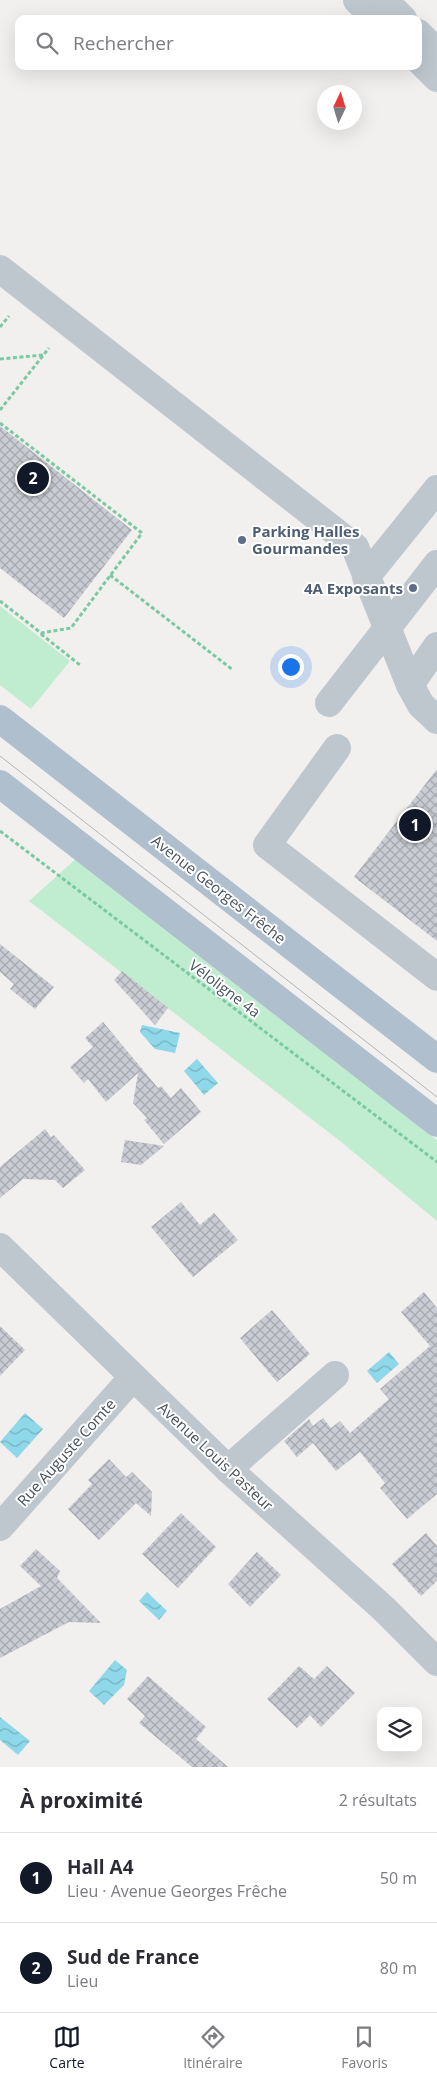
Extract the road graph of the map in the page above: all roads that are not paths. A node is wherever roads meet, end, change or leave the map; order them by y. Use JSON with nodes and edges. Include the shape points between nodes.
{"nodes":[{"id":1,"x":358,"y":0,"type":"edge"},
{"id":2,"x":384,"y":0,"type":"edge"},
{"id":3,"x":372,"y":15,"type":"edge"},
{"id":4,"x":399,"y":15,"type":"edge"},
{"id":5,"x":422,"y":37,"type":"edge"},
{"id":6,"x":437,"y":52,"type":"edge"},
{"id":7,"x":422,"y":63,"type":"edge"},
{"id":8,"x":437,"y":78,"type":"edge"},
{"id":9,"x":0,"y":269,"type":"edge"},
{"id":10,"x":437,"y":489,"type":"edge"},
{"id":11,"x":437,"y":564,"type":"edge"},
{"id":12,"x":366,"y":577,"type":"junction"},
{"id":13,"x":387,"y":629,"type":"junction"},
{"id":14,"x":437,"y":646,"type":"edge"},
{"id":15,"x":410,"y":685,"type":"junction"},
{"id":16,"x":329,"y":703,"type":"dead end"},
{"id":17,"x":0,"y":719,"type":"edge"},
{"id":18,"x":437,"y":720,"type":"edge"},
{"id":19,"x":337,"y":748,"type":"dead end"},
{"id":20,"x":7,"y":796,"type":"edge"},
{"id":21,"x":437,"y":977,"type":"edge"},
{"id":22,"x":437,"y":1059,"type":"edge"},
{"id":23,"x":437,"y":1123,"type":"edge"},
{"id":24,"x":0,"y":1247,"type":"edge"},
{"id":25,"x":335,"y":1375,"type":"dead end"},
{"id":26,"x":133,"y":1377,"type":"junction"},
{"id":27,"x":228,"y":1469,"type":"junction"},
{"id":28,"x":0,"y":1527,"type":"edge"},
{"id":29,"x":437,"y":1662,"type":"edge"}],
"edges":[{"from":1,"to":3,"type":"street"},
{"from":2,"to":4,"type":"street"},
{"from":5,"to":6,"type":"street"},
{"from":7,"to":8,"type":"street"},
{"from":9,"to":12,"type":"street","via":[[341,535],[355,548]]},
{"from":10,"to":12,"type":"street"},
{"from":11,"to":13,"type":"street"},
{"from":12,"to":13,"type":"street"},
{"from":13,"to":15,"type":"street"},
{"from":13,"to":16,"type":"street"},
{"from":14,"to":15,"type":"street"},
{"from":15,"to":18,"type":"street","via":[[421,704]]},
{"from":17,"to":22,"type":"main road","name":"Avenue Georges Frêche"},
{"from":19,"to":21,"type":"street","via":[[267,844]]},
{"from":20,"to":23,"type":"main road"},
{"from":24,"to":26,"type":"street","name":"Avenue Louis Pasteur"},
{"from":25,"to":27,"type":"street"},
{"from":26,"to":27,"type":"street","name":"Avenue Louis Pasteur"},
{"from":26,"to":28,"type":"street","name":"Rue Auguste Comte"},
{"from":27,"to":29,"type":"street","name":"Avenue Louis Pasteur","via":[[384,1609]]}]}
